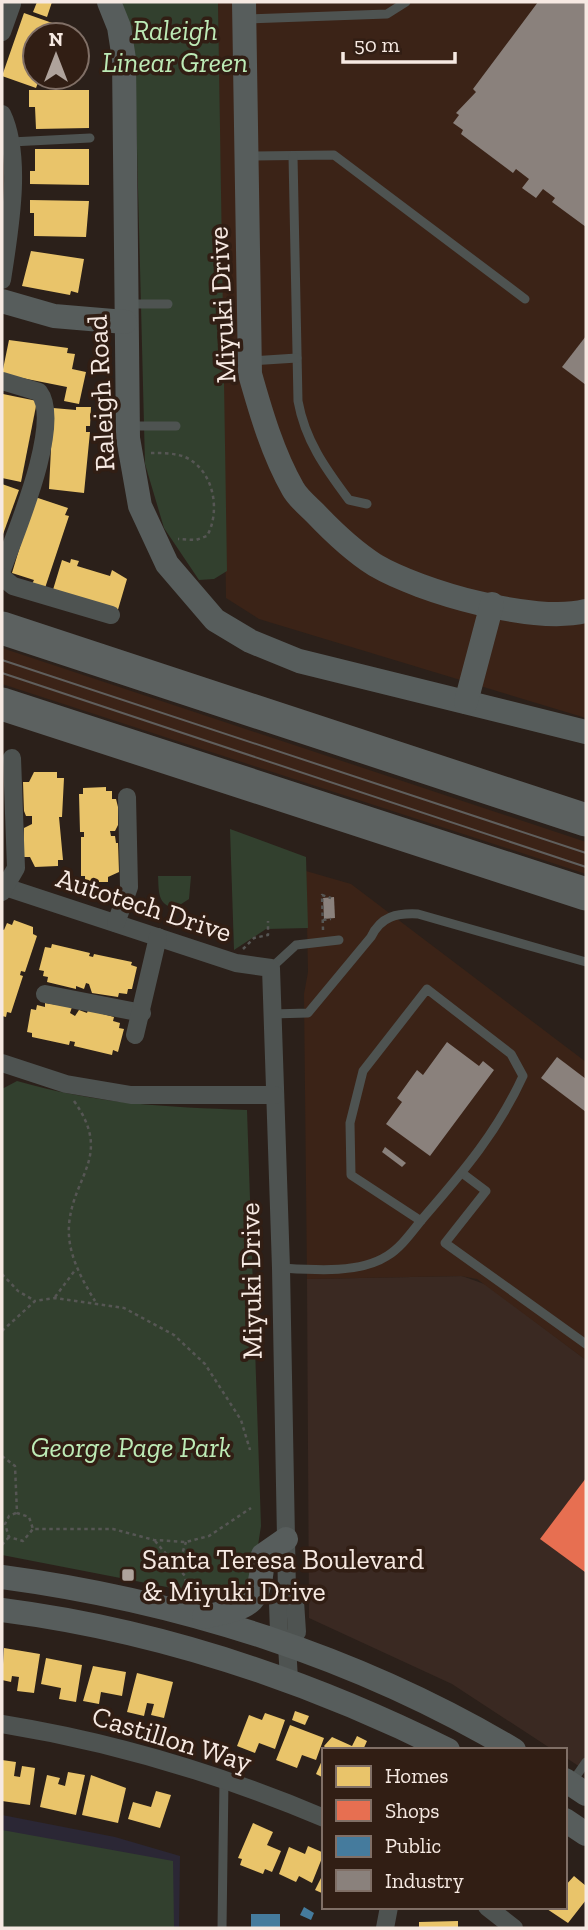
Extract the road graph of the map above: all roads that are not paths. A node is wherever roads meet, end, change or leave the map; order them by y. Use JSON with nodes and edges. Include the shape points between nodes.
{"nodes":[{"id":1,"x":406,"y":2,"type":"edge"},
{"id":2,"x":12,"y":4,"type":"dead end"},
{"id":3,"x":113,"y":5,"type":"edge"},
{"id":4,"x":244,"y":10,"type":"edge"},
{"id":5,"x":2,"y":32,"type":"edge"},
{"id":6,"x":2,"y":114,"type":"edge"},
{"id":7,"x":90,"y":138,"type":"dead end"},
{"id":8,"x":11,"y":142,"type":"junction"},
{"id":9,"x":246,"y":156,"type":"junction"},
{"id":10,"x":293,"y":156,"type":"junction"},
{"id":11,"x":6,"y":223,"type":"edge"},
{"id":12,"x":2,"y":280,"type":"edge"},
{"id":13,"x":525,"y":299,"type":"dead end"},
{"id":14,"x":2,"y":301,"type":"edge"},
{"id":15,"x":168,"y":304,"type":"dead end"},
{"id":16,"x":125,"y":313,"type":"junction"},
{"id":17,"x":297,"y":358,"type":"junction"},
{"id":18,"x":250,"y":361,"type":"junction"},
{"id":19,"x":2,"y":381,"type":"edge"},
{"id":20,"x":128,"y":426,"type":"junction"},
{"id":21,"x":176,"y":426,"type":"dead end"},
{"id":22,"x":367,"y":504,"type":"dead end"},
{"id":23,"x":2,"y":570,"type":"edge"},
{"id":24,"x":2,"y":577,"type":"edge"},
{"id":25,"x":499,"y":606,"type":"junction"},
{"id":26,"x":586,"y":611,"type":"edge"},
{"id":27,"x":111,"y":615,"type":"dead end"},
{"id":28,"x":2,"y":628,"type":"edge"},
{"id":29,"x":2,"y":704,"type":"edge"},
{"id":30,"x":475,"y":704,"type":"junction"},
{"id":31,"x":586,"y":732,"type":"edge"},
{"id":32,"x":12,"y":758,"type":"dead end"},
{"id":33,"x":127,"y":797,"type":"dead end"},
{"id":34,"x":586,"y":820,"type":"edge"},
{"id":35,"x":2,"y":888,"type":"edge"},
{"id":36,"x":586,"y":894,"type":"edge"},
{"id":37,"x":116,"y":923,"type":"junction"},
{"id":38,"x":158,"y":937,"type":"junction"},
{"id":39,"x":339,"y":940,"type":"dead end"},
{"id":40,"x":586,"y":962,"type":"edge"},
{"id":41,"x":271,"y":968,"type":"junction"},
{"id":42,"x":45,"y":994,"type":"dead end"},
{"id":43,"x":142,"y":1013,"type":"junction"},
{"id":44,"x":272,"y":1014,"type":"junction"},
{"id":45,"x":135,"y":1035,"type":"dead end"},
{"id":46,"x":2,"y":1063,"type":"edge"},
{"id":47,"x":275,"y":1095,"type":"junction"},
{"id":48,"x":462,"y":1173,"type":"junction"},
{"id":49,"x":421,"y":1221,"type":"junction"},
{"id":50,"x":281,"y":1268,"type":"junction"},
{"id":51,"x":586,"y":1344,"type":"edge"},
{"id":52,"x":286,"y":1539,"type":"junction"},
{"id":53,"x":2,"y":1577,"type":"edge"},
{"id":54,"x":2,"y":1610,"type":"edge"},
{"id":55,"x":201,"y":1618,"type":"junction"},
{"id":56,"x":287,"y":1645,"type":"junction"},
{"id":57,"x":289,"y":1680,"type":"junction"},
{"id":58,"x":2,"y":1724,"type":"edge"},
{"id":59,"x":443,"y":1748,"type":"edge"},
{"id":60,"x":510,"y":1748,"type":"edge"},
{"id":61,"x":586,"y":1762,"type":"edge"},
{"id":62,"x":224,"y":1780,"type":"junction"},
{"id":63,"x":574,"y":1786,"type":"edge"},
{"id":64,"x":322,"y":1817,"type":"edge"},
{"id":65,"x":567,"y":1821,"type":"edge"},
{"id":66,"x":586,"y":1835,"type":"edge"},
{"id":67,"x":389,"y":1909,"type":"edge"},
{"id":68,"x":489,"y":1909,"type":"edge"},
{"id":69,"x":222,"y":1928,"type":"edge"},
{"id":70,"x":385,"y":1928,"type":"edge"},
{"id":71,"x":514,"y":1928,"type":"edge"}],
"edges":[{"from":1,"to":4,"type":"lane","via":[[387,14]]},
{"from":2,"to":5,"type":"street"},
{"from":3,"to":16,"type":"street","name":"Raleigh Road","via":[[124,59]]},
{"from":4,"to":9,"type":"street","name":"Miyuki Drive"},
{"from":6,"to":8,"type":"street"},
{"from":7,"to":8,"type":"lane"},
{"from":8,"to":11,"type":"street"},
{"from":9,"to":10,"type":"lane"},
{"from":9,"to":18,"type":"street","name":"Miyuki Drive"},
{"from":10,"to":13,"type":"lane","via":[[334,155]]},
{"from":10,"to":17,"type":"lane"},
{"from":11,"to":12,"type":"street"},
{"from":14,"to":16,"type":"street","via":[[54,316]]},
{"from":15,"to":16,"type":"lane"},
{"from":16,"to":20,"type":"street","name":"Raleigh Road"},
{"from":17,"to":18,"type":"lane"},
{"from":17,"to":22,"type":"lane","via":[[303,428],[349,500]]},
{"from":18,"to":25,"type":"street","name":"Miyuki Drive","via":[[264,422],[294,491],[337,536],[376,565],[420,585]]},
{"from":19,"to":23,"type":"street","via":[[39,392],[48,410],[33,484]]},
{"from":20,"to":21,"type":"lane"},
{"from":20,"to":30,"type":"street","name":"Raleigh Road","via":[[140,506],[167,564],[215,620],[250,641],[299,661]]},
{"from":24,"to":27,"type":"street","via":[[13,586]]},
{"from":25,"to":26,"type":"street","name":"Miyuki Drive","via":[[535,613]]},
{"from":25,"to":30,"type":"street"},
{"from":28,"to":34,"type":"highway"},
{"from":29,"to":36,"type":"highway"},
{"from":30,"to":31,"type":"street","name":"Raleigh Road"},
{"from":32,"to":35,"type":"street","via":[[16,868]]},
{"from":33,"to":37,"type":"street","via":[[129,887]]},
{"from":35,"to":37,"type":"street","name":"Autotech Drive"},
{"from":37,"to":38,"type":"street","name":"Autotech Drive"},
{"from":38,"to":41,"type":"street","name":"Autotech Drive","via":[[236,963]]},
{"from":38,"to":43,"type":"street"},
{"from":39,"to":41,"type":"lane","via":[[296,945]]},
{"from":40,"to":44,"type":"lane","via":[[418,914],[400,913],[376,926],[308,1013]]},
{"from":41,"to":44,"type":"street","name":"Miyuki Drive"},
{"from":42,"to":43,"type":"street"},
{"from":43,"to":45,"type":"street"},
{"from":44,"to":47,"type":"street","name":"Miyuki Drive"},
{"from":46,"to":47,"type":"street","via":[[66,1084],[131,1096]]},
{"from":47,"to":50,"type":"street","name":"Miyuki Drive"},
{"from":48,"to":49,"type":"lane"},
{"from":48,"to":49,"type":"lane","via":[[505,1116],[523,1076],[512,1054],[427,989],[363,1071],[349,1123],[351,1175]]},
{"from":48,"to":51,"type":"lane","via":[[486,1191],[445,1243]]},
{"from":49,"to":50,"type":"lane","via":[[387,1257],[356,1267]]},
{"from":50,"to":52,"type":"street","name":"Miyuki Drive"},
{"from":52,"to":55,"type":"street","via":[[263,1555],[260,1591],[253,1602]]},
{"from":52,"to":56,"type":"street","name":"Miyuki Drive","via":[[287,1593],[278,1603],[277,1616],[279,1633]]},
{"from":53,"to":55,"type":"street","via":[[122,1598]]},
{"from":54,"to":57,"type":"street","via":[[127,1632]]},
{"from":55,"to":56,"type":"street"},
{"from":56,"to":57,"type":"street","name":"Miyuki Drive"},
{"from":56,"to":60,"type":"street","via":[[419,1700]]},
{"from":57,"to":59,"type":"street"},
{"from":58,"to":62,"type":"street","name":"Castillon Way","via":[[135,1752]]},
{"from":61,"to":63,"type":"lane"},
{"from":62,"to":64,"type":"street","name":"Castillon Way"},
{"from":62,"to":69,"type":"lane"},
{"from":65,"to":66,"type":"street"},
{"from":67,"to":70,"type":"street"},
{"from":68,"to":71,"type":"street"}]}
